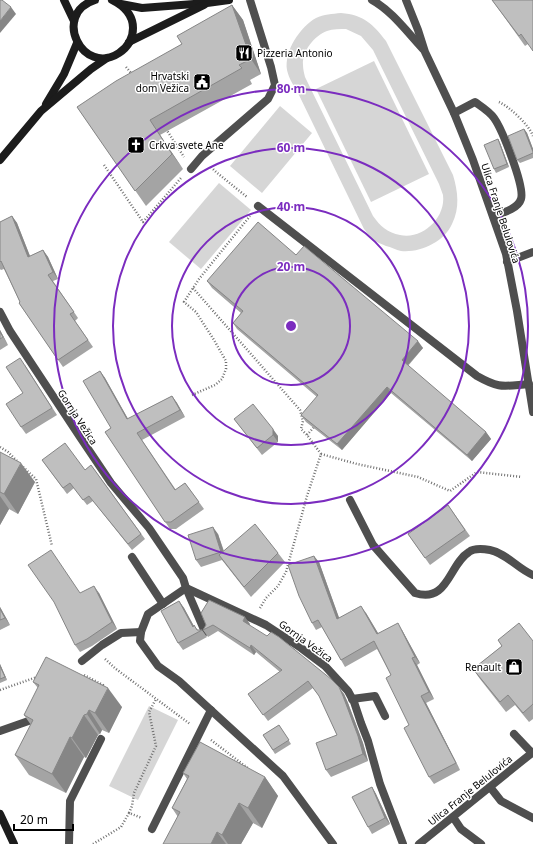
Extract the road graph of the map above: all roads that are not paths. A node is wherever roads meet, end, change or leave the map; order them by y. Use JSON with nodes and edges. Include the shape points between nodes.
{"nodes":[{"id":1,"x":64,"y":0,"type":"edge"},
{"id":2,"x":95,"y":0,"type":"edge"},
{"id":3,"x":112,"y":0,"type":"edge"},
{"id":4,"x":229,"y":0,"type":"edge"},
{"id":5,"x":250,"y":0,"type":"edge"},
{"id":6,"x":406,"y":0,"type":"edge"},
{"id":7,"x":376,"y":1,"type":"edge"},
{"id":8,"x":171,"y":3,"type":"edge"},
{"id":9,"x":207,"y":3,"type":"junction"},
{"id":10,"x":121,"y":4,"type":"junction"},
{"id":11,"x":74,"y":21,"type":"junction"},
{"id":12,"x":130,"y":42,"type":"junction"},
{"id":13,"x":77,"y":43,"type":"junction"},
{"id":14,"x":425,"y":52,"type":"junction"},
{"id":15,"x":107,"y":58,"type":"junction"},
{"id":16,"x":41,"y":111,"type":"junction"},
{"id":17,"x":454,"y":113,"type":"junction"},
{"id":18,"x":0,"y":160,"type":"edge"},
{"id":19,"x":191,"y":169,"type":"road end"},
{"id":20,"x":258,"y":206,"type":"road end"},
{"id":21,"x":494,"y":216,"type":"junction"},
{"id":22,"x":533,"y":252,"type":"edge"},
{"id":23,"x":507,"y":262,"type":"junction"},
{"id":24,"x":0,"y":312,"type":"edge"},
{"id":25,"x":529,"y":384,"type":"junction"},
{"id":26,"x":533,"y":412,"type":"edge"},
{"id":27,"x":350,"y":500,"type":"dead end"},
{"id":28,"x":132,"y":557,"type":"dead end"},
{"id":29,"x":533,"y":575,"type":"edge"},
{"id":30,"x":186,"y":588,"type":"junction"},
{"id":31,"x":163,"y":604,"type":"junction"},
{"id":32,"x":141,"y":632,"type":"junction"},
{"id":33,"x":205,"y":632,"type":"edge"},
{"id":34,"x":82,"y":661,"type":"dead end"},
{"id":35,"x":352,"y":699,"type":"junction"},
{"id":36,"x":212,"y":710,"type":"junction"},
{"id":37,"x":386,"y":716,"type":"dead end"},
{"id":38,"x":38,"y":718,"type":"edge"},
{"id":39,"x":0,"y":731,"type":"edge"},
{"id":40,"x":514,"y":734,"type":"dead end"},
{"id":41,"x":102,"y":740,"type":"dead end"},
{"id":42,"x":533,"y":752,"type":"edge"},
{"id":43,"x":490,"y":787,"type":"junction"},
{"id":44,"x":0,"y":814,"type":"edge"},
{"id":45,"x":453,"y":817,"type":"junction"},
{"id":46,"x":533,"y":818,"type":"edge"},
{"id":47,"x":153,"y":826,"type":"road end"},
{"id":48,"x":14,"y":844,"type":"edge"},
{"id":49,"x":69,"y":844,"type":"edge"},
{"id":50,"x":333,"y":844,"type":"edge"},
{"id":51,"x":402,"y":844,"type":"edge"},
{"id":52,"x":419,"y":844,"type":"edge"},
{"id":53,"x":482,"y":844,"type":"edge"}],
"edges":[{"from":1,"to":11,"type":"main road"},
{"from":2,"to":11,"type":"main road","via":[[84,5]]},
{"from":3,"to":10,"type":"main road"},
{"from":4,"to":9,"type":"main road"},
{"from":5,"to":19,"type":"street","via":[[275,85],[268,99],[202,156]]},
{"from":6,"to":14,"type":"street","name":"Ulica Franje Belulovića"},
{"from":7,"to":14,"type":"street","name":"Ulica Franje Belulovića"},
{"from":8,"to":9,"type":"main road"},
{"from":8,"to":10,"type":"main road","via":[[142,8]]},
{"from":9,"to":12,"type":"main road"},
{"from":10,"to":12,"type":"main road","via":[[132,22]]},
{"from":11,"to":13,"type":"main road","via":[[73,30]]},
{"from":12,"to":15,"type":"main road","via":[[120,53]]},
{"from":13,"to":15,"type":"main road","via":[[88,54],[97,58]]},
{"from":13,"to":16,"type":"main road","via":[[64,74]]},
{"from":14,"to":17,"type":"street","name":"Ulica Franje Belulovića"},
{"from":15,"to":16,"type":"main road"},
{"from":16,"to":18,"type":"main road"},
{"from":17,"to":21,"type":"street","name":"Ulica Franje Belulovića"},
{"from":17,"to":21,"type":"street","via":[[475,102],[486,108],[505,141],[520,180],[522,194],[516,206]]},
{"from":20,"to":25,"type":"street","via":[[477,376],[501,387]]},
{"from":21,"to":23,"type":"street","name":"Ulica Franje Belulovića"},
{"from":22,"to":23,"type":"street"},
{"from":23,"to":25,"type":"street","name":"Ulica Franje Belulovića"},
{"from":24,"to":30,"type":"street","name":"Gornja Vežica","via":[[80,438],[111,482],[149,528],[183,578]]},
{"from":25,"to":26,"type":"street","name":"Ulica Franje Belulovića"},
{"from":27,"to":29,"type":"street","via":[[373,545],[415,593],[431,595],[444,586],[460,559],[470,551],[479,549],[492,550]]},
{"from":28,"to":31,"type":"street"},
{"from":30,"to":31,"type":"street"},
{"from":30,"to":33,"type":"street"},
{"from":30,"to":35,"type":"street","name":"Gornja Vežica","via":[[266,625],[301,648],[325,666]]},
{"from":31,"to":32,"type":"street","via":[[148,614]]},
{"from":32,"to":34,"type":"street","via":[[121,633]]},
{"from":32,"to":36,"type":"street","via":[[140,641],[158,666]]},
{"from":35,"to":37,"type":"street","via":[[375,696]]},
{"from":35,"to":51,"type":"street","name":"Gornja Vežica"},
{"from":36,"to":47,"type":"street"},
{"from":36,"to":50,"type":"street","via":[[283,776]]},
{"from":38,"to":39,"type":"street"},
{"from":40,"to":42,"type":"street"},
{"from":41,"to":49,"type":"street","via":[[70,800]]},
{"from":42,"to":43,"type":"street","name":"Ulica Franje Belulovića"},
{"from":43,"to":45,"type":"street","name":"Ulica Franje Belulovića"},
{"from":43,"to":46,"type":"street","via":[[501,801]]},
{"from":44,"to":48,"type":"main road"},
{"from":45,"to":52,"type":"street","name":"Ulica Franje Belulovića"},
{"from":45,"to":53,"type":"street","via":[[461,829]]}]}
